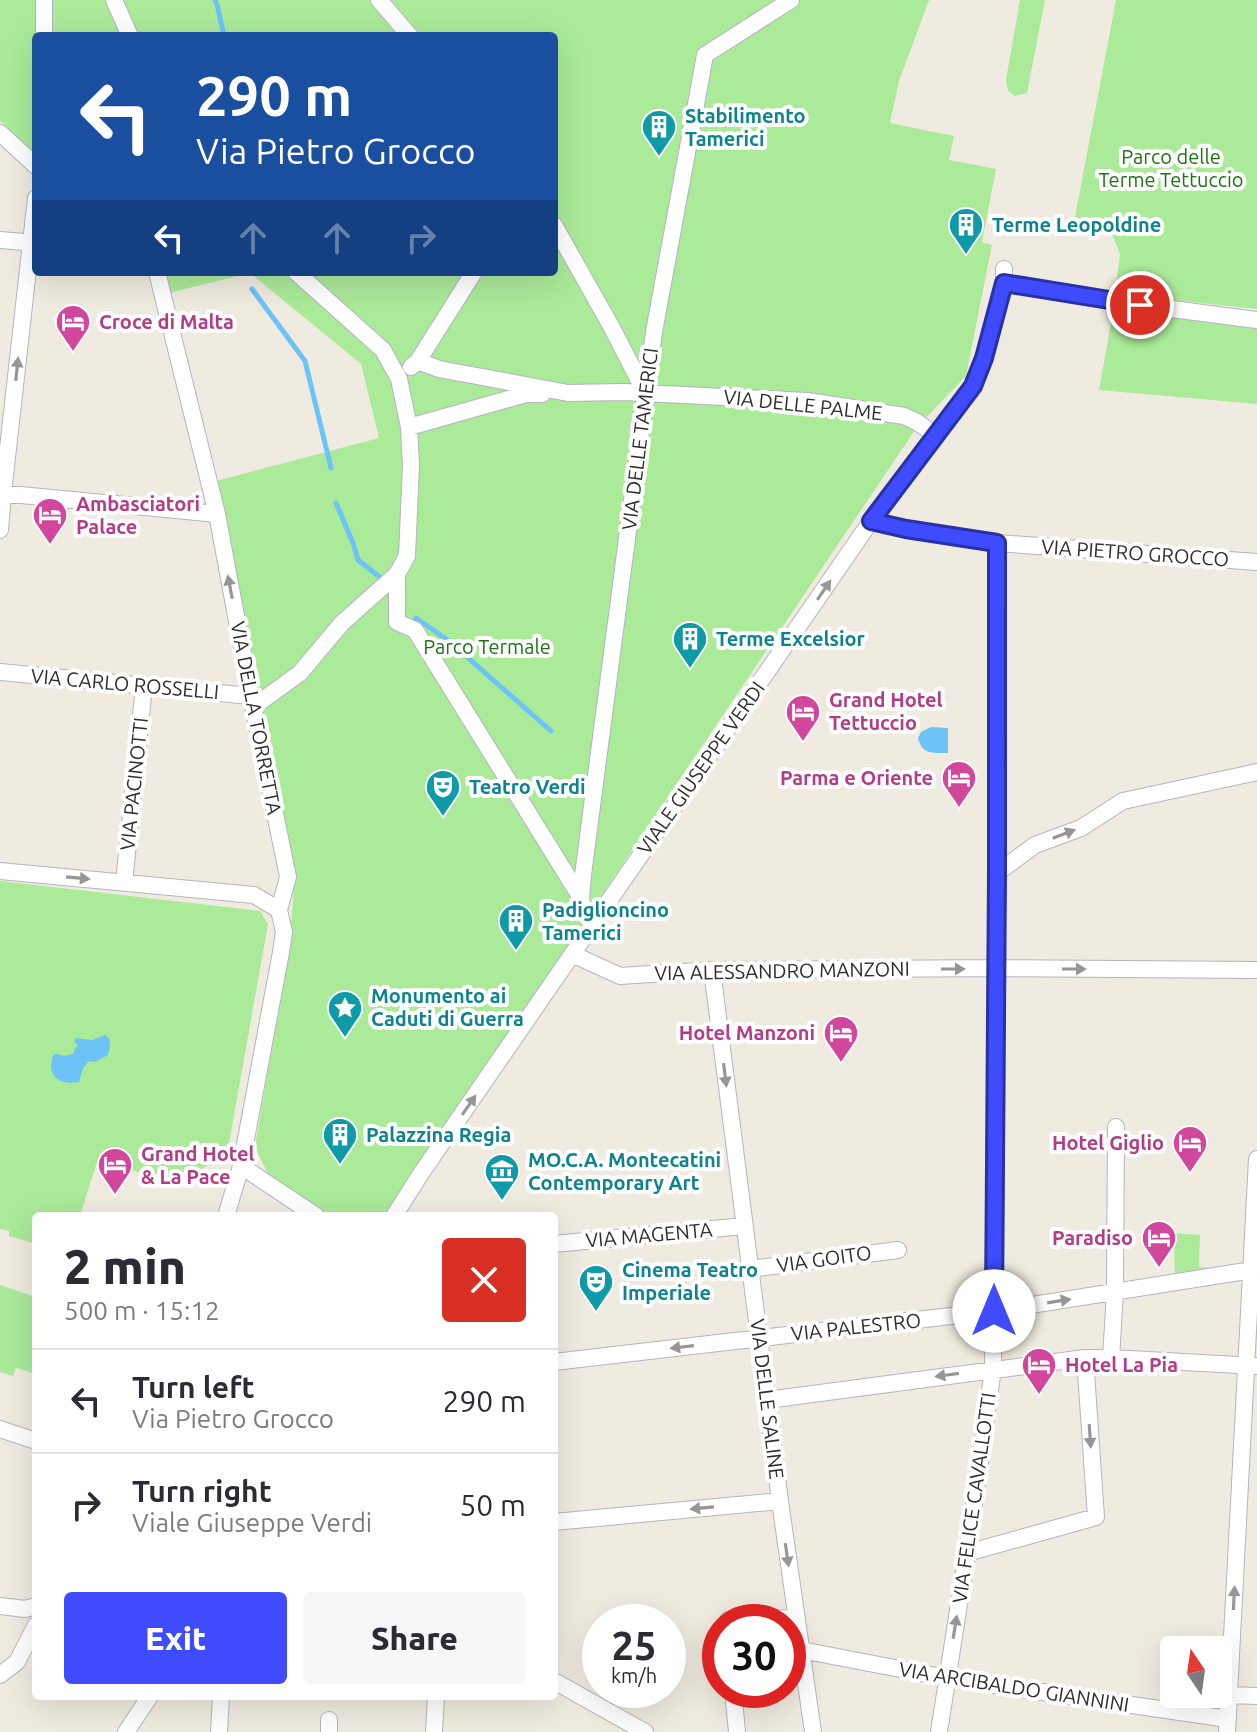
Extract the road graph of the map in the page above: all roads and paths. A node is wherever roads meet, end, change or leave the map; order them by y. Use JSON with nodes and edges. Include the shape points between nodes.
{"nodes":[{"id":1,"x":44,"y":0,"type":"edge"},
{"id":2,"x":114,"y":0,"type":"edge"},
{"id":3,"x":379,"y":0,"type":"edge"},
{"id":4,"x":791,"y":0,"type":"edge"},
{"id":5,"x":44,"y":32,"type":"edge"},
{"id":6,"x":128,"y":32,"type":"edge"},
{"id":7,"x":407,"y":32,"type":"edge"},
{"id":8,"x":0,"y":133,"type":"edge"},
{"id":9,"x":32,"y":162,"type":"edge"},
{"id":10,"x":558,"y":232,"type":"edge"},
{"id":11,"x":0,"y":240,"type":"edge"},
{"id":12,"x":32,"y":243,"type":"edge"},
{"id":13,"x":32,"y":258,"type":"edge"},
{"id":14,"x":158,"y":276,"type":"edge"},
{"id":15,"x":300,"y":276,"type":"edge"},
{"id":16,"x":471,"y":276,"type":"edge"},
{"id":17,"x":1257,"y":320,"type":"edge"},
{"id":18,"x":418,"y":361,"type":"junction"},
{"id":19,"x":399,"y":379,"type":"junction"},
{"id":20,"x":568,"y":393,"type":"junction"},
{"id":21,"x":646,"y":394,"type":"junction"},
{"id":22,"x":409,"y":427,"type":"junction"},
{"id":23,"x":935,"y":435,"type":"junction"},
{"id":24,"x":1,"y":493,"type":"edge"},
{"id":25,"x":217,"y":514,"type":"junction"},
{"id":26,"x":871,"y":521,"type":"junction"},
{"id":27,"x":0,"y":530,"type":"edge"},
{"id":28,"x":997,"y":543,"type":"junction"},
{"id":29,"x":1257,"y":562,"type":"edge"},
{"id":30,"x":397,"y":574,"type":"junction"},
{"id":31,"x":0,"y":672,"type":"edge"},
{"id":32,"x":144,"y":686,"type":"junction"},
{"id":33,"x":252,"y":702,"type":"junction"},
{"id":34,"x":1257,"y":772,"type":"edge"},
{"id":35,"x":0,"y":871,"type":"edge"},
{"id":36,"x":997,"y":873,"type":"junction"},
{"id":37,"x":124,"y":883,"type":"junction"},
{"id":38,"x":581,"y":898,"type":"junction"},
{"id":39,"x":279,"y":910,"type":"junction"},
{"id":40,"x":596,"y":920,"type":"junction"},
{"id":41,"x":572,"y":954,"type":"junction"},
{"id":42,"x":996,"y":968,"type":"junction"},
{"id":43,"x":712,"y":970,"type":"junction"},
{"id":44,"x":1257,"y":970,"type":"edge"},
{"id":45,"x":1116,"y":1127,"type":"dead end"},
{"id":46,"x":1257,"y":1159,"type":"edge"},
{"id":47,"x":241,"y":1166,"type":"junction"},
{"id":48,"x":227,"y":1212,"type":"edge"},
{"id":49,"x":310,"y":1212,"type":"edge"},
{"id":50,"x":397,"y":1212,"type":"edge"},
{"id":51,"x":744,"y":1226,"type":"junction"},
{"id":52,"x":558,"y":1244,"type":"edge"},
{"id":53,"x":898,"y":1250,"type":"dead end"},
{"id":54,"x":750,"y":1269,"type":"junction"},
{"id":55,"x":1252,"y":1270,"type":"junction"},
{"id":56,"x":1115,"y":1292,"type":"junction"},
{"id":57,"x":994,"y":1311,"type":"junction"},
{"id":58,"x":759,"y":1338,"type":"junction"},
{"id":59,"x":1085,"y":1358,"type":"junction"},
{"id":60,"x":1111,"y":1358,"type":"junction"},
{"id":61,"x":558,"y":1362,"type":"edge"},
{"id":62,"x":1252,"y":1366,"type":"edge"},
{"id":63,"x":993,"y":1369,"type":"junction"},
{"id":64,"x":767,"y":1400,"type":"junction"},
{"id":65,"x":0,"y":1429,"type":"edge"},
{"id":66,"x":32,"y":1440,"type":"edge"},
{"id":67,"x":780,"y":1501,"type":"junction"},
{"id":68,"x":558,"y":1522,"type":"edge"},
{"id":69,"x":967,"y":1553,"type":"junction"},
{"id":70,"x":794,"y":1604,"type":"edge"},
{"id":71,"x":0,"y":1606,"type":"edge"},
{"id":72,"x":32,"y":1607,"type":"edge"},
{"id":73,"x":32,"y":1633,"type":"edge"},
{"id":74,"x":1232,"y":1640,"type":"edge"},
{"id":75,"x":806,"y":1651,"type":"edge"},
{"id":76,"x":0,"y":1675,"type":"edge"},
{"id":77,"x":947,"y":1678,"type":"junction"},
{"id":78,"x":558,"y":1683,"type":"edge"},
{"id":79,"x":806,"y":1684,"type":"edge"},
{"id":80,"x":1232,"y":1695,"type":"edge"},
{"id":81,"x":1257,"y":1696,"type":"edge"},
{"id":82,"x":147,"y":1700,"type":"edge"},
{"id":83,"x":221,"y":1700,"type":"edge"},
{"id":84,"x":436,"y":1700,"type":"edge"},
{"id":85,"x":735,"y":1708,"type":"edge"},
{"id":86,"x":1228,"y":1726,"type":"edge"},
{"id":87,"x":126,"y":1732,"type":"edge"},
{"id":88,"x":219,"y":1732,"type":"edge"},
{"id":89,"x":434,"y":1732,"type":"edge"},
{"id":90,"x":645,"y":1732,"type":"edge"},
{"id":91,"x":737,"y":1732,"type":"edge"},
{"id":92,"x":813,"y":1732,"type":"edge"},
{"id":93,"x":939,"y":1732,"type":"edge"}],
"edges":[{"from":1,"to":5,"type":"street"},
{"from":2,"to":6,"type":"street"},
{"from":3,"to":7,"type":"street"},
{"from":4,"to":21,"type":"street","name":"VIA DELLE TAMERICI","via":[[705,55]]},
{"from":8,"to":9,"type":"street"},
{"from":10,"to":21,"type":"street"},
{"from":11,"to":12,"type":"street"},
{"from":24,"to":13,"type":"street","one_way":true},
{"from":14,"to":25,"type":"street","name":"VIA DELLA TORRETTA"},
{"from":15,"to":19,"type":"street","via":[[383,350]]},
{"from":16,"to":18,"type":"street"},
{"from":17,"to":23,"type":"street","name":"VIALE GIUSEPPE VERDI","via":[[1110,301],[1004,276],[973,386]]},
{"from":18,"to":19,"type":"street"},
{"from":18,"to":20,"type":"street"},
{"from":19,"to":22,"type":"street"},
{"from":20,"to":21,"type":"street","name":"VIA DELLE PALME"},
{"from":20,"to":22,"type":"street","via":[[526,394]]},
{"from":21,"to":23,"type":"street","name":"VIA DELLE PALME","via":[[807,401],[904,416]]},
{"from":21,"to":38,"type":"street","name":"VIA DELLE TAMERICI"},
{"from":22,"to":30,"type":"street","via":[[410,527],[407,556]]},
{"from":23,"to":26,"type":"street","name":"VIALE GIUSEPPE VERDI"},
{"from":24,"to":25,"type":"street"},
{"from":24,"to":27,"type":"street"},
{"from":33,"to":25,"type":"street","name":"VIA DELLA TORRETTA","one_way":true},
{"from":26,"to":28,"type":"street","name":"VIA PIETRO GROCCO"},
{"from":40,"to":26,"type":"street","name":"VIALE GIUSEPPE VERDI","one_way":true},
{"from":28,"to":29,"type":"street","name":"VIA PIETRO GROCCO"},
{"from":28,"to":36,"type":"street","name":"VIA FELICE CAVALLOTTI"},
{"from":30,"to":33,"type":"street","via":[[342,623],[300,673]]},
{"from":30,"to":38,"type":"street","via":[[397,622],[415,630]]},
{"from":31,"to":32,"type":"street","name":"VIA CARLO ROSSELLI"},
{"from":32,"to":33,"type":"street","name":"VIA CARLO ROSSELLI"},
{"from":32,"to":37,"type":"street","name":"VIA PACINOTTI"},
{"from":33,"to":39,"type":"street","name":"VIA DELLA TORRETTA","via":[[288,877]]},
{"from":36,"to":34,"type":"street","one_way":true,"via":[[1035,845],[1081,828],[1123,801]]},
{"from":35,"to":37,"type":"street","one_way":true},
{"from":36,"to":42,"type":"street","name":"VIA FELICE CAVALLOTTI"},
{"from":37,"to":39,"type":"street","via":[[254,895]]},
{"from":38,"to":40,"type":"street","via":[[583,910]]},
{"from":39,"to":47,"type":"street","name":"VIA DELLA TORRETTA","via":[[284,932]]},
{"from":40,"to":41,"type":"street","name":"VIALE GIUSEPPE VERDI"},
{"from":41,"to":43,"type":"street","name":"VIA ALESSANDRO MANZONI","via":[[620,976]]},
{"from":50,"to":41,"type":"street","name":"VIALE GIUSEPPE VERDI","one_way":true},
{"from":43,"to":42,"type":"street","name":"VIA ALESSANDRO MANZONI","one_way":true},
{"from":42,"to":44,"type":"street","name":"VIA ALESSANDRO MANZONI","one_way":true},
{"from":42,"to":57,"type":"street","name":"VIA FELICE CAVALLOTTI"},
{"from":43,"to":51,"type":"street","name":"VIA DELLE SALINE","one_way":true},
{"from":45,"to":56,"type":"street"},
{"from":46,"to":55,"type":"street"},
{"from":47,"to":48,"type":"street","name":"VIA DELLA TORRETTA"},
{"from":47,"to":49,"type":"street"},
{"from":51,"to":52,"type":"street","name":"VIA MAGENTA"},
{"from":51,"to":54,"type":"street","name":"VIA DELLE SALINE"},
{"from":53,"to":54,"type":"street","name":"VIA GOITO"},
{"from":54,"to":58,"type":"street","name":"VIA DELLE SALINE"},
{"from":55,"to":56,"type":"street","name":"VIA PALESTRO"},
{"from":55,"to":62,"type":"street"},
{"from":57,"to":56,"type":"street","name":"VIA PALESTRO","one_way":true},
{"from":56,"to":60,"type":"street"},
{"from":57,"to":58,"type":"street","name":"VIA PALESTRO"},
{"from":57,"to":63,"type":"street","name":"VIA FELICE CAVALLOTTI"},
{"from":58,"to":61,"type":"street","name":"VIA PALESTRO","one_way":true},
{"from":58,"to":64,"type":"street","name":"VIA DELLE SALINE"},
{"from":59,"to":60,"type":"street"},
{"from":59,"to":63,"type":"street"},
{"from":59,"to":69,"type":"street","one_way":true,"via":[[1096,1517]]},
{"from":60,"to":62,"type":"street"},
{"from":74,"to":62,"type":"street","one_way":true},
{"from":63,"to":64,"type":"street","one_way":true},
{"from":63,"to":69,"type":"street","name":"VIA FELICE CAVALLOTTI"},
{"from":64,"to":67,"type":"street","name":"VIA DELLE SALINE"},
{"from":65,"to":66,"type":"street"},
{"from":67,"to":68,"type":"street","one_way":true},
{"from":67,"to":70,"type":"street","name":"VIA DELLE SALINE","one_way":true},
{"from":77,"to":69,"type":"street","name":"VIA FELICE CAVALLOTTI","one_way":true},
{"from":71,"to":72,"type":"street"},
{"from":73,"to":76,"type":"street","via":[[17,1662]]},
{"from":75,"to":77,"type":"street","name":"VIA ARCIBALDO GIANNINI"},
{"from":77,"to":86,"type":"street","name":"VIA ARCIBALDO GIANNINI"},
{"from":77,"to":93,"type":"street","name":"VIA FELICE CAVALLOTTI"},
{"from":78,"to":90,"type":"street"},
{"from":79,"to":92,"type":"street","name":"VIA DELLE SALINE"},
{"from":80,"to":81,"type":"street"},
{"from":82,"to":87,"type":"street"},
{"from":83,"to":88,"type":"street"},
{"from":84,"to":89,"type":"street"},
{"from":85,"to":91,"type":"street"}]}
